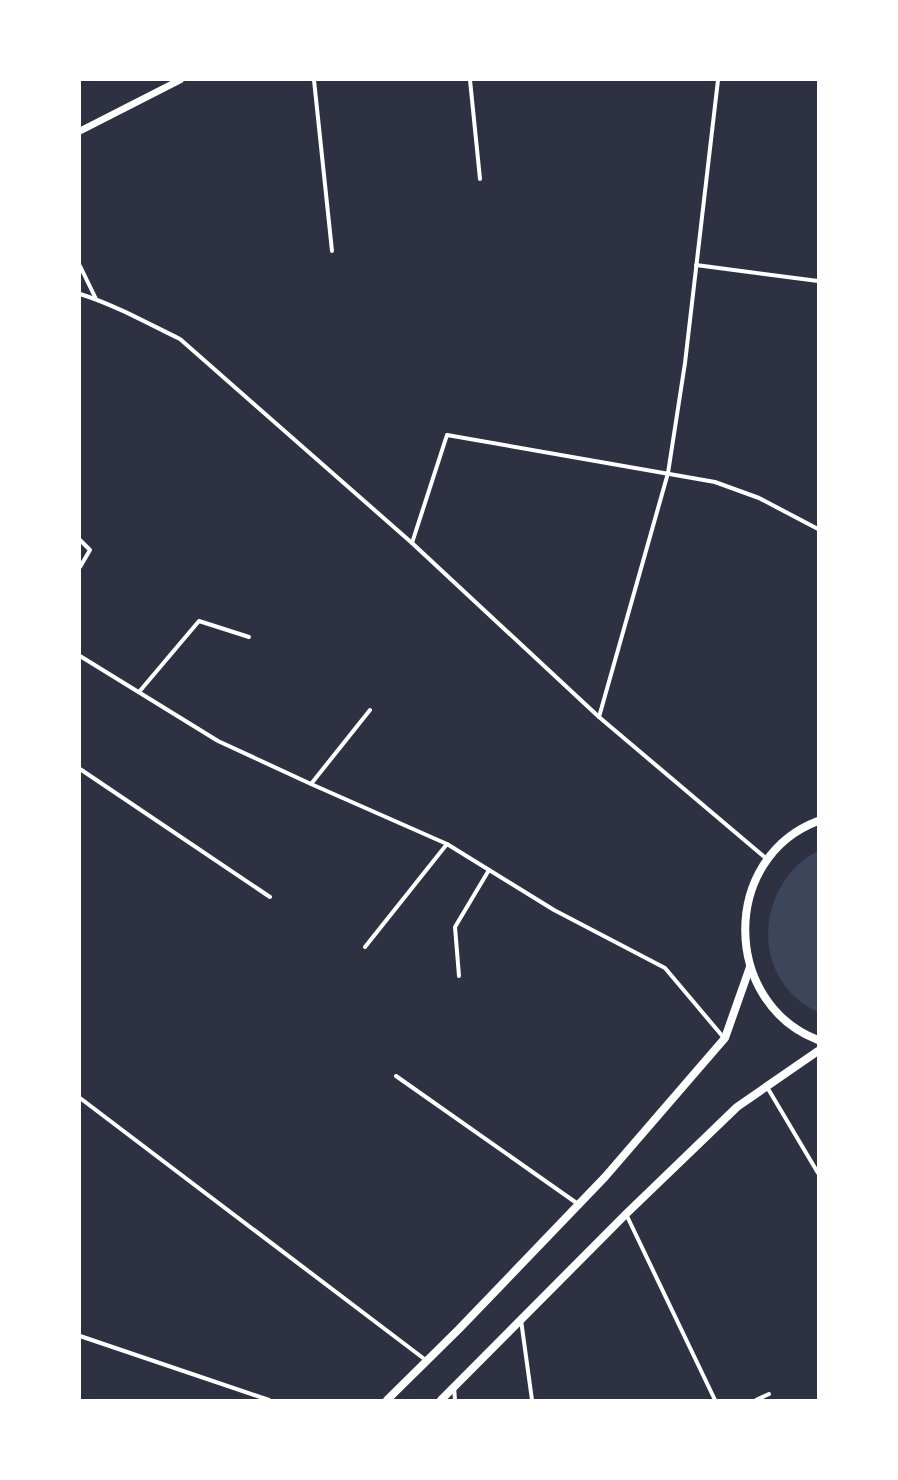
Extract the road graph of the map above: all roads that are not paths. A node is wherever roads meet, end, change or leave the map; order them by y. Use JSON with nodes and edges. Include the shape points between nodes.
{"nodes":[{"id":1,"x":180,"y":80,"type":"edge"},
{"id":2,"x":314,"y":80,"type":"edge"},
{"id":3,"x":470,"y":80,"type":"edge"},
{"id":4,"x":718,"y":80,"type":"edge"},
{"id":5,"x":80,"y":131,"type":"edge"},
{"id":6,"x":480,"y":179,"type":"dead end"},
{"id":7,"x":332,"y":251,"type":"dead end"},
{"id":8,"x":696,"y":265,"type":"junction"},
{"id":9,"x":80,"y":266,"type":"edge"},
{"id":10,"x":818,"y":281,"type":"edge"},
{"id":11,"x":80,"y":294,"type":"edge"},
{"id":12,"x":96,"y":299,"type":"junction"},
{"id":13,"x":668,"y":473,"type":"junction"},
{"id":14,"x":818,"y":529,"type":"edge"},
{"id":15,"x":80,"y":540,"type":"edge"},
{"id":16,"x":412,"y":543,"type":"junction"},
{"id":17,"x":80,"y":568,"type":"edge"},
{"id":18,"x":249,"y":637,"type":"dead end"},
{"id":19,"x":80,"y":656,"type":"edge"},
{"id":20,"x":139,"y":692,"type":"junction"},
{"id":21,"x":370,"y":710,"type":"dead end"},
{"id":22,"x":599,"y":717,"type":"junction"},
{"id":23,"x":80,"y":769,"type":"edge"},
{"id":24,"x":311,"y":784,"type":"junction"},
{"id":25,"x":818,"y":821,"type":"edge"},
{"id":26,"x":447,"y":844,"type":"junction"},
{"id":27,"x":768,"y":860,"type":"junction"},
{"id":28,"x":489,"y":870,"type":"junction"},
{"id":29,"x":270,"y":897,"type":"dead end"},
{"id":30,"x":365,"y":947,"type":"dead end"},
{"id":31,"x":750,"y":967,"type":"junction"},
{"id":32,"x":459,"y":976,"type":"dead end"},
{"id":33,"x":725,"y":1038,"type":"junction"},
{"id":34,"x":818,"y":1040,"type":"edge"},
{"id":35,"x":818,"y":1051,"type":"edge"},
{"id":36,"x":396,"y":1076,"type":"dead end"},
{"id":37,"x":766,"y":1087,"type":"junction"},
{"id":38,"x":80,"y":1098,"type":"edge"},
{"id":39,"x":818,"y":1173,"type":"edge"},
{"id":40,"x":579,"y":1205,"type":"junction"},
{"id":41,"x":626,"y":1214,"type":"junction"},
{"id":42,"x":521,"y":1320,"type":"junction"},
{"id":43,"x":80,"y":1336,"type":"edge"},
{"id":44,"x":427,"y":1361,"type":"junction"},
{"id":45,"x":454,"y":1387,"type":"junction"},
{"id":46,"x":769,"y":1394,"type":"dead end"},
{"id":47,"x":270,"y":1400,"type":"edge"},
{"id":48,"x":387,"y":1400,"type":"edge"},
{"id":49,"x":442,"y":1400,"type":"edge"},
{"id":50,"x":455,"y":1400,"type":"edge"},
{"id":51,"x":532,"y":1400,"type":"edge"},
{"id":52,"x":715,"y":1400,"type":"edge"},
{"id":53,"x":756,"y":1400,"type":"edge"}],
"edges":[{"from":1,"to":5,"type":"street"},
{"from":2,"to":7,"type":"street"},
{"from":3,"to":6,"type":"street"},
{"from":4,"to":8,"type":"street"},
{"from":8,"to":10,"type":"street"},
{"from":8,"to":13,"type":"street","via":[[685,363]]},
{"from":9,"to":12,"type":"street"},
{"from":11,"to":12,"type":"street"},
{"from":12,"to":16,"type":"street","via":[[180,339]]},
{"from":13,"to":14,"type":"street","via":[[715,482],[759,498]]},
{"from":13,"to":16,"type":"street","via":[[447,435]]},
{"from":13,"to":22,"type":"street"},
{"from":15,"to":17,"type":"street","via":[[90,550]]},
{"from":16,"to":22,"type":"street"},
{"from":18,"to":20,"type":"street","via":[[199,621]]},
{"from":19,"to":20,"type":"street"},
{"from":20,"to":24,"type":"street","via":[[218,741]]},
{"from":21,"to":24,"type":"street"},
{"from":22,"to":27,"type":"street"},
{"from":23,"to":29,"type":"street"},
{"from":24,"to":26,"type":"street"},
{"from":25,"to":27,"type":"main road","via":[[786,840]]},
{"from":26,"to":28,"type":"street"},
{"from":26,"to":30,"type":"street"},
{"from":27,"to":31,"type":"main road","via":[[753,887],[746,910],[745,939]]},
{"from":28,"to":32,"type":"street","via":[[456,927]]},
{"from":28,"to":33,"type":"street","via":[[554,910],[665,968]]},
{"from":31,"to":33,"type":"main road"},
{"from":31,"to":34,"type":"main road","via":[[760,990],[774,1010],[794,1027]]},
{"from":33,"to":40,"type":"main road"},
{"from":35,"to":37,"type":"main road"},
{"from":36,"to":40,"type":"street"},
{"from":37,"to":39,"type":"street"},
{"from":37,"to":41,"type":"main road","via":[[737,1107]]},
{"from":38,"to":44,"type":"street"},
{"from":40,"to":44,"type":"main road"},
{"from":41,"to":42,"type":"main road"},
{"from":41,"to":52,"type":"street"},
{"from":42,"to":45,"type":"main road"},
{"from":42,"to":51,"type":"street"},
{"from":43,"to":47,"type":"street"},
{"from":44,"to":48,"type":"main road"},
{"from":45,"to":49,"type":"main road"},
{"from":45,"to":50,"type":"street"},
{"from":46,"to":53,"type":"street"}]}
